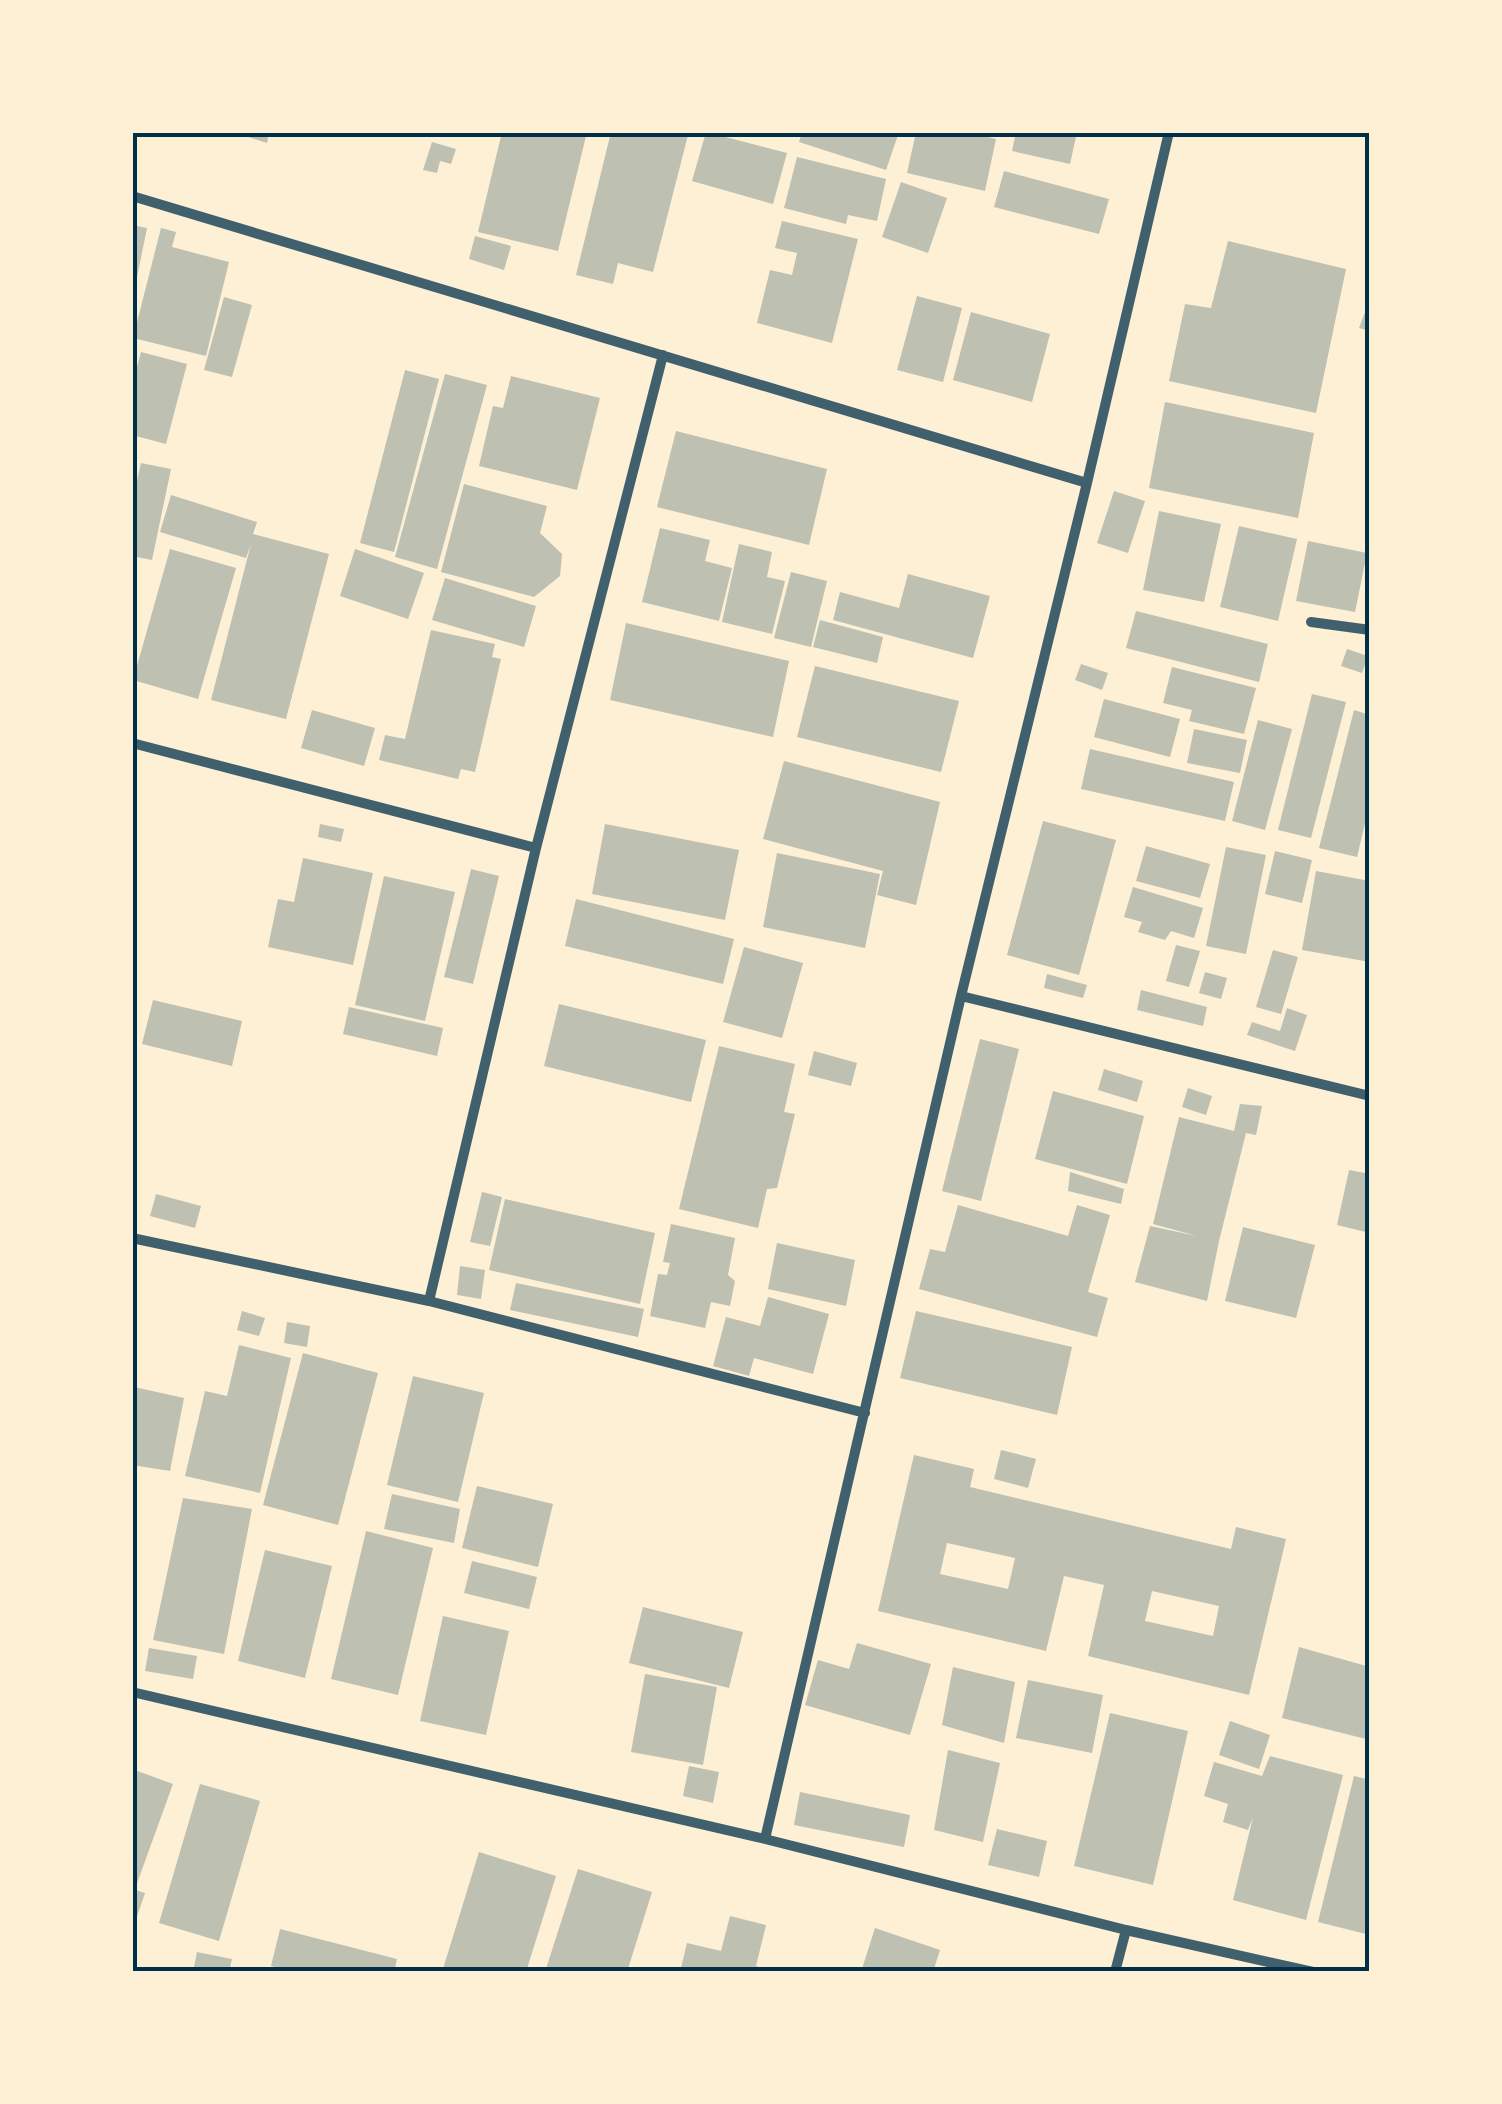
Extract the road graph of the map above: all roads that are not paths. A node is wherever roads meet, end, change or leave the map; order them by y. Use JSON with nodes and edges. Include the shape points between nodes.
{"nodes":[{"id":1,"x":1169,"y":132,"type":"edge"},
{"id":2,"x":132,"y":196,"type":"edge"},
{"id":3,"x":663,"y":355,"type":"junction"},
{"id":4,"x":1087,"y":483,"type":"junction"},
{"id":5,"x":1311,"y":622,"type":"dead end"},
{"id":6,"x":1370,"y":630,"type":"edge"},
{"id":7,"x":132,"y":743,"type":"edge"},
{"id":8,"x":536,"y":848,"type":"junction"},
{"id":9,"x":961,"y":996,"type":"junction"},
{"id":10,"x":1370,"y":1096,"type":"edge"},
{"id":11,"x":132,"y":1238,"type":"edge"},
{"id":12,"x":429,"y":1302,"type":"junction"},
{"id":13,"x":865,"y":1412,"type":"junction"},
{"id":14,"x":132,"y":1692,"type":"edge"},
{"id":15,"x":765,"y":1840,"type":"junction"},
{"id":16,"x":1126,"y":1930,"type":"junction"},
{"id":17,"x":1115,"y":1972,"type":"edge"},
{"id":18,"x":1313,"y":1972,"type":"edge"}],
"edges":[{"from":1,"to":4,"type":"street"},
{"from":2,"to":3,"type":"street"},
{"from":3,"to":4,"type":"street"},
{"from":3,"to":8,"type":"street"},
{"from":4,"to":9,"type":"street"},
{"from":5,"to":6,"type":"street"},
{"from":7,"to":8,"type":"street"},
{"from":8,"to":12,"type":"street"},
{"from":9,"to":10,"type":"street"},
{"from":9,"to":13,"type":"street"},
{"from":11,"to":12,"type":"street"},
{"from":12,"to":13,"type":"street"},
{"from":13,"to":15,"type":"street"},
{"from":14,"to":15,"type":"street"},
{"from":15,"to":16,"type":"street"},
{"from":16,"to":17,"type":"street"},
{"from":16,"to":18,"type":"street"}]}
